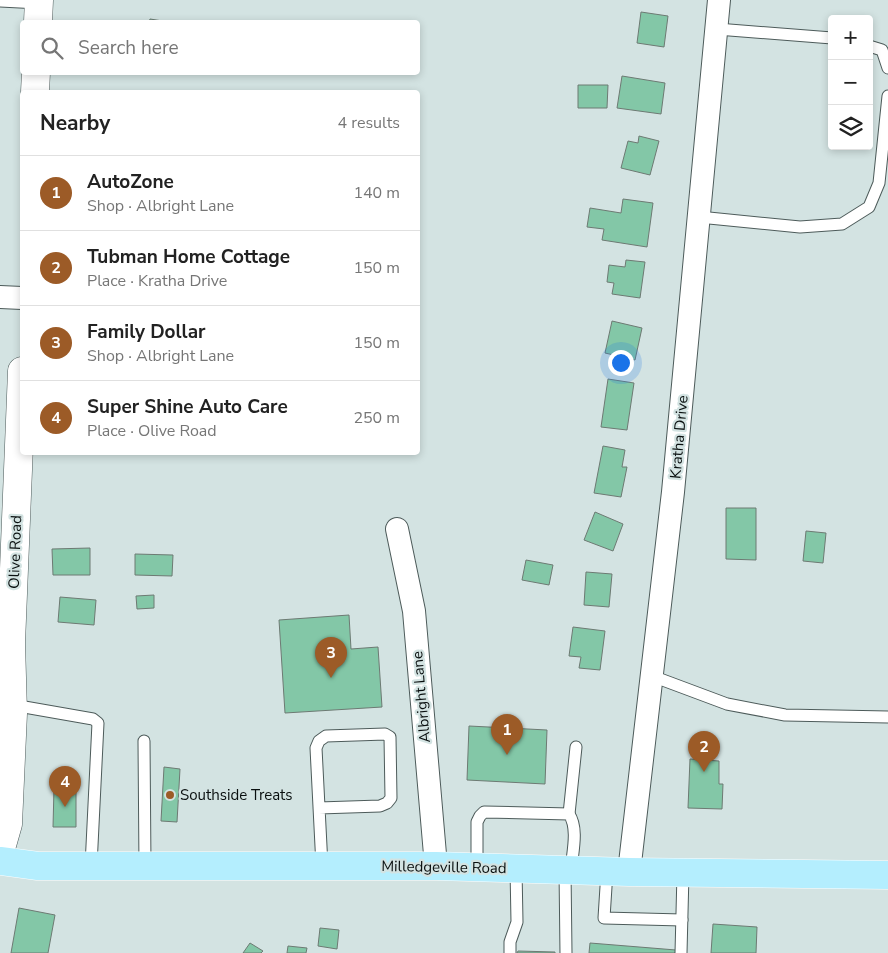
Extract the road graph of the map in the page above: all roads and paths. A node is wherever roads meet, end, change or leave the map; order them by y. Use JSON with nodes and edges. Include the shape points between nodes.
{"nodes":[{"id":1,"x":719,"y":0,"type":"edge"},
{"id":2,"x":0,"y":1,"type":"edge"},
{"id":3,"x":39,"y":8,"type":"edge"},
{"id":4,"x":717,"y":29,"type":"junction"},
{"id":5,"x":828,"y":38,"type":"edge"},
{"id":6,"x":873,"y":47,"type":"edge"},
{"id":7,"x":888,"y":68,"type":"edge"},
{"id":8,"x":36,"y":75,"type":"edge"},
{"id":9,"x":35,"y":90,"type":"edge"},
{"id":10,"x":888,"y":96,"type":"edge"},
{"id":11,"x":699,"y":217,"type":"junction"},
{"id":12,"x":0,"y":298,"type":"edge"},
{"id":13,"x":20,"y":298,"type":"edge"},
{"id":14,"x":20,"y":421,"type":"edge"},
{"id":15,"x":397,"y":529,"type":"dead end"},
{"id":16,"x":652,"y":676,"type":"junction"},
{"id":17,"x":13,"y":704,"type":"junction"},
{"id":18,"x":888,"y":717,"type":"edge"},
{"id":19,"x":144,"y":741,"type":"dead end"},
{"id":20,"x":576,"y":747,"type":"dead end"},
{"id":21,"x":319,"y":808,"type":"junction"},
{"id":22,"x":569,"y":814,"type":"junction"},
{"id":23,"x":0,"y":852,"type":"edge"},
{"id":24,"x":0,"y":860,"type":"edge"},
{"id":25,"x":91,"y":866,"type":"junction"},
{"id":26,"x":145,"y":866,"type":"junction"},
{"id":27,"x":322,"y":866,"type":"junction"},
{"id":28,"x":436,"y":866,"type":"junction"},
{"id":29,"x":477,"y":867,"type":"junction"},
{"id":30,"x":516,"y":869,"type":"junction"},
{"id":31,"x":568,"y":870,"type":"junction"},
{"id":32,"x":618,"y":872,"type":"junction"},
{"id":33,"x":683,"y":873,"type":"junction"},
{"id":34,"x":888,"y":876,"type":"edge"},
{"id":35,"x":682,"y":920,"type":"junction"},
{"id":36,"x":510,"y":953,"type":"edge"},
{"id":37,"x":566,"y":953,"type":"edge"},
{"id":38,"x":681,"y":953,"type":"edge"}],
"edges":[{"from":1,"to":4,"type":"street","name":"Kratha Drive"},
{"from":2,"to":3,"type":"lane"},
{"from":4,"to":5,"type":"lane"},
{"from":4,"to":11,"type":"street","name":"Kratha Drive"},
{"from":6,"to":7,"type":"lane","via":[[882,50]]},
{"from":8,"to":9,"type":"street"},
{"from":10,"to":11,"type":"lane","via":[[879,183],[870,207],[842,224],[800,227]]},
{"from":11,"to":16,"type":"street","name":"Kratha Drive"},
{"from":12,"to":13,"type":"street"},
{"from":14,"to":17,"type":"street","name":"Olive Road","via":[[11,643]]},
{"from":15,"to":28,"type":"street","name":"Albright Lane","via":[[414,610]]},
{"from":16,"to":18,"type":"lane","via":[[727,704],[786,715]]},
{"from":16,"to":32,"type":"street","name":"Kratha Drive"},
{"from":17,"to":23,"type":"street","name":"Olive Road","via":[[8,824]]},
{"from":17,"to":25,"type":"lane","via":[[93,719],[98,723]]},
{"from":19,"to":26,"type":"lane"},
{"from":20,"to":22,"type":"lane"},
{"from":21,"to":21,"type":"lane","via":[[316,748],[319,742],[326,736],[385,734],[390,737],[391,798],[387,803]]},
{"from":21,"to":27,"type":"lane"},
{"from":22,"to":29,"type":"lane","via":[[484,812],[477,822]]},
{"from":22,"to":31,"type":"lane","via":[[574,828]]},
{"from":24,"to":25,"type":"main road","name":"Milledgeville Road","via":[[38,866]]},
{"from":25,"to":26,"type":"main road","name":"Milledgeville Road"},
{"from":26,"to":27,"type":"main road","name":"Milledgeville Road"},
{"from":27,"to":28,"type":"main road","name":"Milledgeville Road"},
{"from":28,"to":29,"type":"main road","name":"Milledgeville Road"},
{"from":29,"to":30,"type":"main road","name":"Milledgeville Road"},
{"from":30,"to":31,"type":"main road","name":"Milledgeville Road"},
{"from":30,"to":36,"type":"lane","via":[[517,922]]},
{"from":31,"to":32,"type":"main road","name":"Milledgeville Road"},
{"from":31,"to":37,"type":"lane"},
{"from":32,"to":33,"type":"main road","name":"Milledgeville Road"},
{"from":32,"to":35,"type":"lane","via":[[604,918]]},
{"from":33,"to":34,"type":"main road","name":"Milledgeville Road"},
{"from":33,"to":35,"type":"lane"},
{"from":35,"to":38,"type":"lane"}]}
